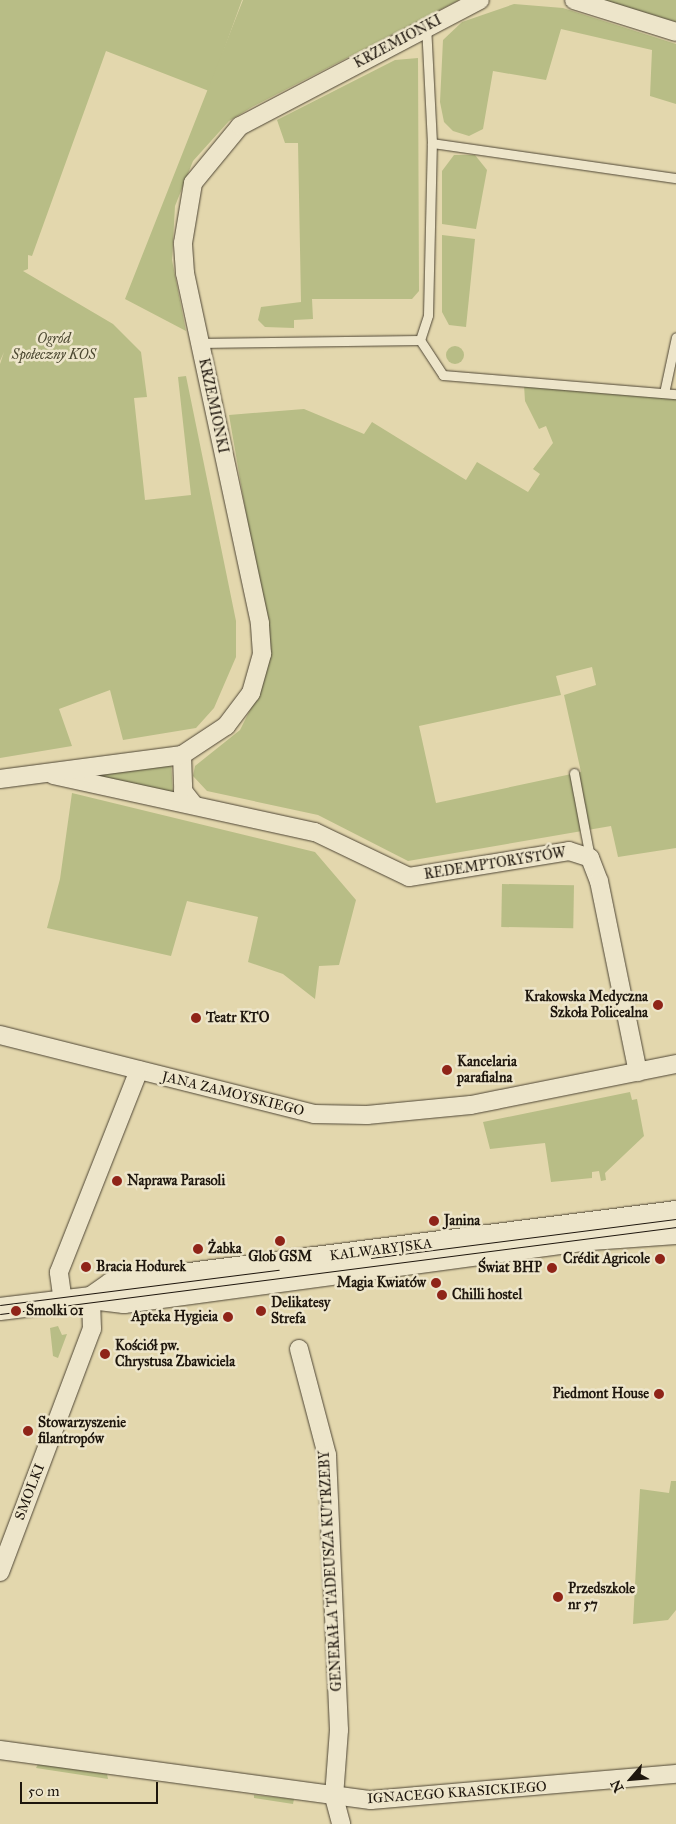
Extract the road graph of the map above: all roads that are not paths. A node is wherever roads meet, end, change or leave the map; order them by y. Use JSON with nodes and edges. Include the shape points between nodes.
{"nodes":[{"id":1,"x":480,"y":0,"type":"edge"},
{"id":2,"x":574,"y":0,"type":"edge"},
{"id":3,"x":426,"y":26,"type":"junction"},
{"id":4,"x":676,"y":32,"type":"edge"},
{"id":5,"x":432,"y":143,"type":"junction"},
{"id":6,"x":676,"y":178,"type":"edge"},
{"id":7,"x":676,"y":337,"type":"edge"},
{"id":8,"x":420,"y":340,"type":"junction"},
{"id":9,"x":199,"y":343,"type":"junction"},
{"id":10,"x":664,"y":393,"type":"junction"},
{"id":11,"x":676,"y":394,"type":"edge"},
{"id":12,"x":182,"y":755,"type":"junction"},
{"id":13,"x":42,"y":773,"type":"junction"},
{"id":14,"x":574,"y":773,"type":"dead end"},
{"id":15,"x":0,"y":778,"type":"edge"},
{"id":16,"x":193,"y":804,"type":"junction"},
{"id":17,"x":590,"y":858,"type":"junction"},
{"id":18,"x":0,"y":1035,"type":"edge"},
{"id":19,"x":676,"y":1064,"type":"edge"},
{"id":20,"x":139,"y":1070,"type":"junction"},
{"id":21,"x":638,"y":1072,"type":"junction"},
{"id":22,"x":676,"y":1212,"type":"edge"},
{"id":23,"x":676,"y":1233,"type":"edge"},
{"id":24,"x":91,"y":1298,"type":"junction"},
{"id":25,"x":63,"y":1302,"type":"junction"},
{"id":26,"x":0,"y":1310,"type":"edge"},
{"id":27,"x":299,"y":1350,"type":"dead end"},
{"id":28,"x":0,"y":1572,"type":"edge"},
{"id":29,"x":0,"y":1750,"type":"edge"},
{"id":30,"x":676,"y":1774,"type":"edge"},
{"id":31,"x":334,"y":1796,"type":"junction"},
{"id":32,"x":341,"y":1824,"type":"edge"}],
"edges":[{"from":1,"to":3,"type":"street","name":"KRZEMIONKI"},
{"from":2,"to":4,"type":"street"},
{"from":3,"to":5,"type":"lane"},
{"from":3,"to":9,"type":"street","name":"KRZEMIONKI","via":[[240,126],[204,165],[193,184],[183,243]]},
{"from":5,"to":6,"type":"lane"},
{"from":5,"to":8,"type":"lane","via":[[428,315]]},
{"from":7,"to":10,"type":"lane"},
{"from":8,"to":9,"type":"lane"},
{"from":8,"to":10,"type":"lane","via":[[443,374]]},
{"from":9,"to":12,"type":"street","name":"KRZEMIONKI","via":[[262,654],[251,693],[226,726]]},
{"from":10,"to":11,"type":"lane"},
{"from":12,"to":13,"type":"street","name":"KRZEMIONKI"},
{"from":12,"to":16,"type":"street","via":[[183,791]]},
{"from":13,"to":15,"type":"street","name":"KRZEMIONKI"},
{"from":13,"to":16,"type":"street","name":"REDEMPTORYSTÓW"},
{"from":14,"to":17,"type":"lane"},
{"from":16,"to":17,"type":"street","name":"REDEMPTORYSTÓW","via":[[315,832],[409,877],[569,851]]},
{"from":17,"to":21,"type":"street","via":[[600,881]]},
{"from":18,"to":20,"type":"street","name":"JANA ZAMOYSKIEGO"},
{"from":19,"to":21,"type":"street","name":"JANA ZAMOYSKIEGO"},
{"from":20,"to":21,"type":"street","name":"JANA ZAMOYSKIEGO","via":[[314,1114],[367,1115],[471,1105]]},
{"from":20,"to":25,"type":"street","via":[[59,1272]]},
{"from":22,"to":24,"type":"street","name":"KALWARYJSKA","via":[[111,1284]]},
{"from":23,"to":24,"type":"street","name":"KALWARYJSKA","via":[[591,1240],[124,1302]]},
{"from":24,"to":25,"type":"street","name":"KALWARYJSKA"},
{"from":24,"to":28,"type":"street","name":"SMOLKI","via":[[92,1329]]},
{"from":25,"to":26,"type":"street","name":"KALWARYJSKA"},
{"from":27,"to":31,"type":"street","name":"GENERAŁA TADEUSZA KUTRZEBY","via":[[327,1455],[339,1730]]},
{"from":29,"to":31,"type":"street","name":"IGNACEGO KRASICKIEGO"},
{"from":30,"to":31,"type":"street","name":"IGNACEGO KRASICKIEGO","via":[[371,1800]]},
{"from":31,"to":32,"type":"street","name":"GENERAŁA TADEUSZA KUTRZEBY"}]}
